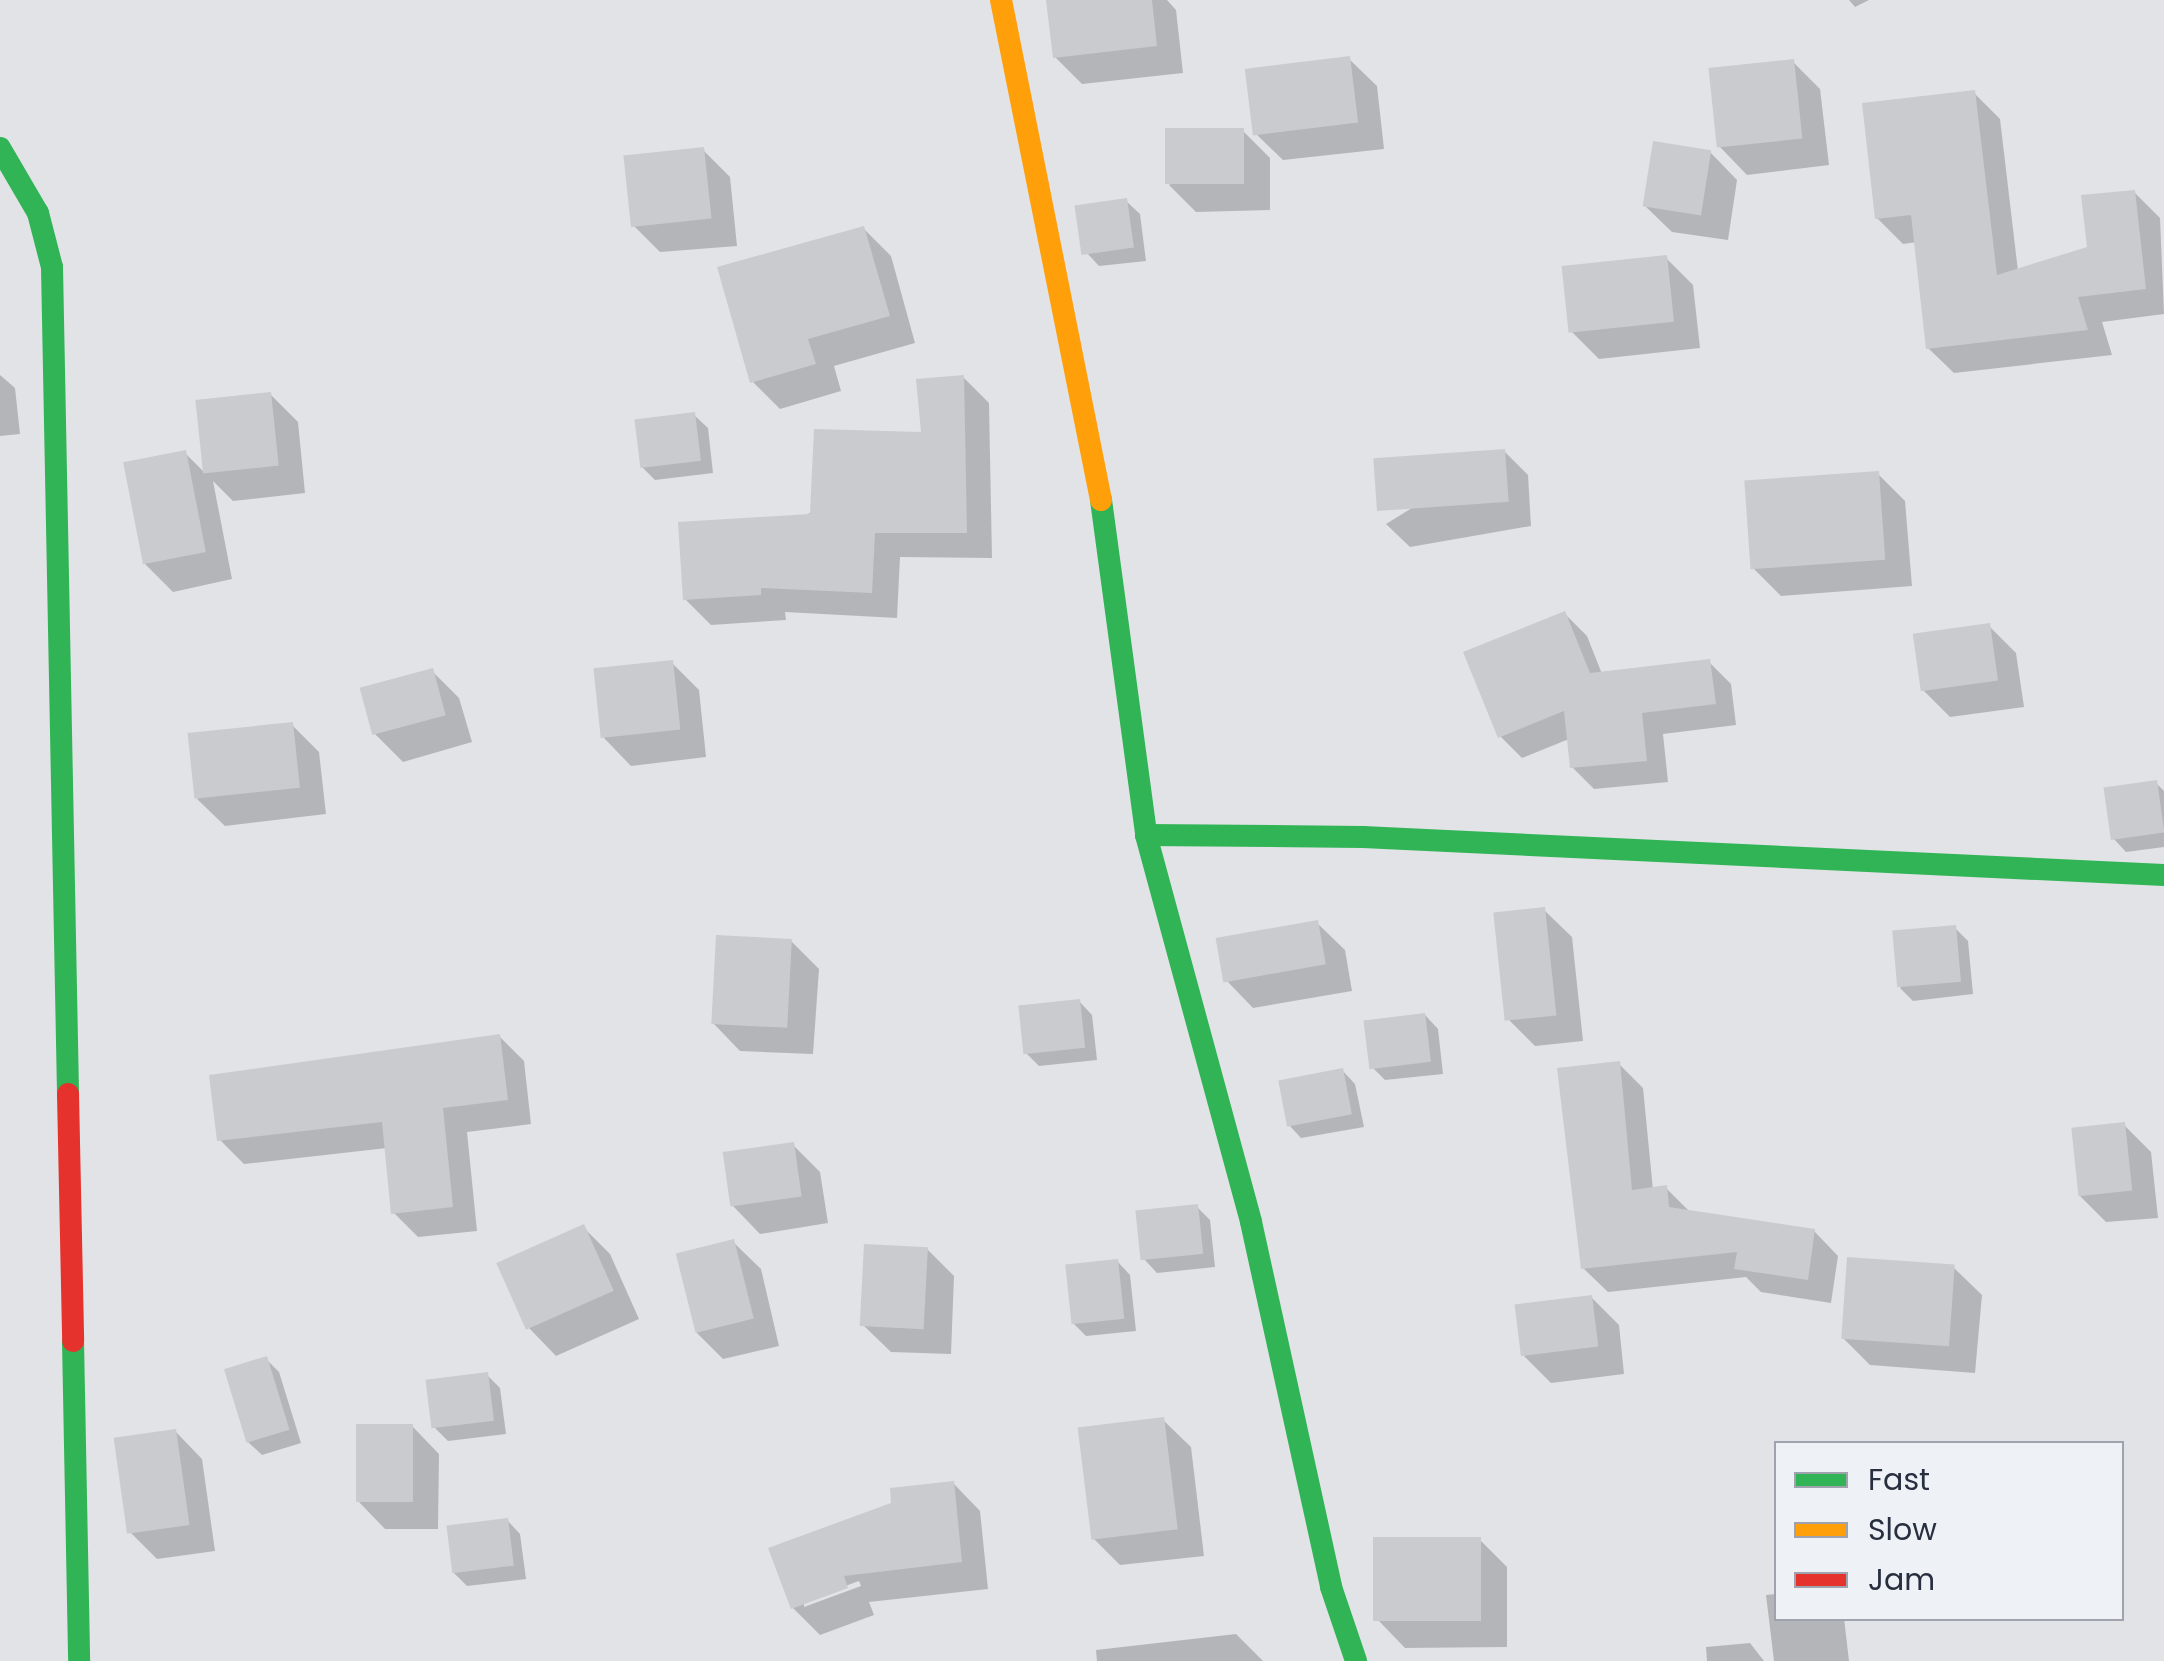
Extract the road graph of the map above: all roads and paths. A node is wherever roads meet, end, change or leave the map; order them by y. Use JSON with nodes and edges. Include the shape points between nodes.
{"nodes":[{"id":1,"x":1001,"y":0,"type":"edge"},
{"id":2,"x":0,"y":148,"type":"edge"},
{"id":3,"x":1146,"y":835,"type":"junction"},
{"id":4,"x":2164,"y":875,"type":"edge"},
{"id":5,"x":79,"y":1661,"type":"edge"},
{"id":6,"x":1356,"y":1661,"type":"edge"}],
"edges":[{"from":1,"to":3,"type":"street","via":[[1101,500]]},
{"from":2,"to":5,"type":"street","via":[[27,188],[52,267]]},
{"from":3,"to":4,"type":"street","via":[[1364,837]]},
{"from":3,"to":6,"type":"street","via":[[1251,1222],[1331,1588]]}]}
